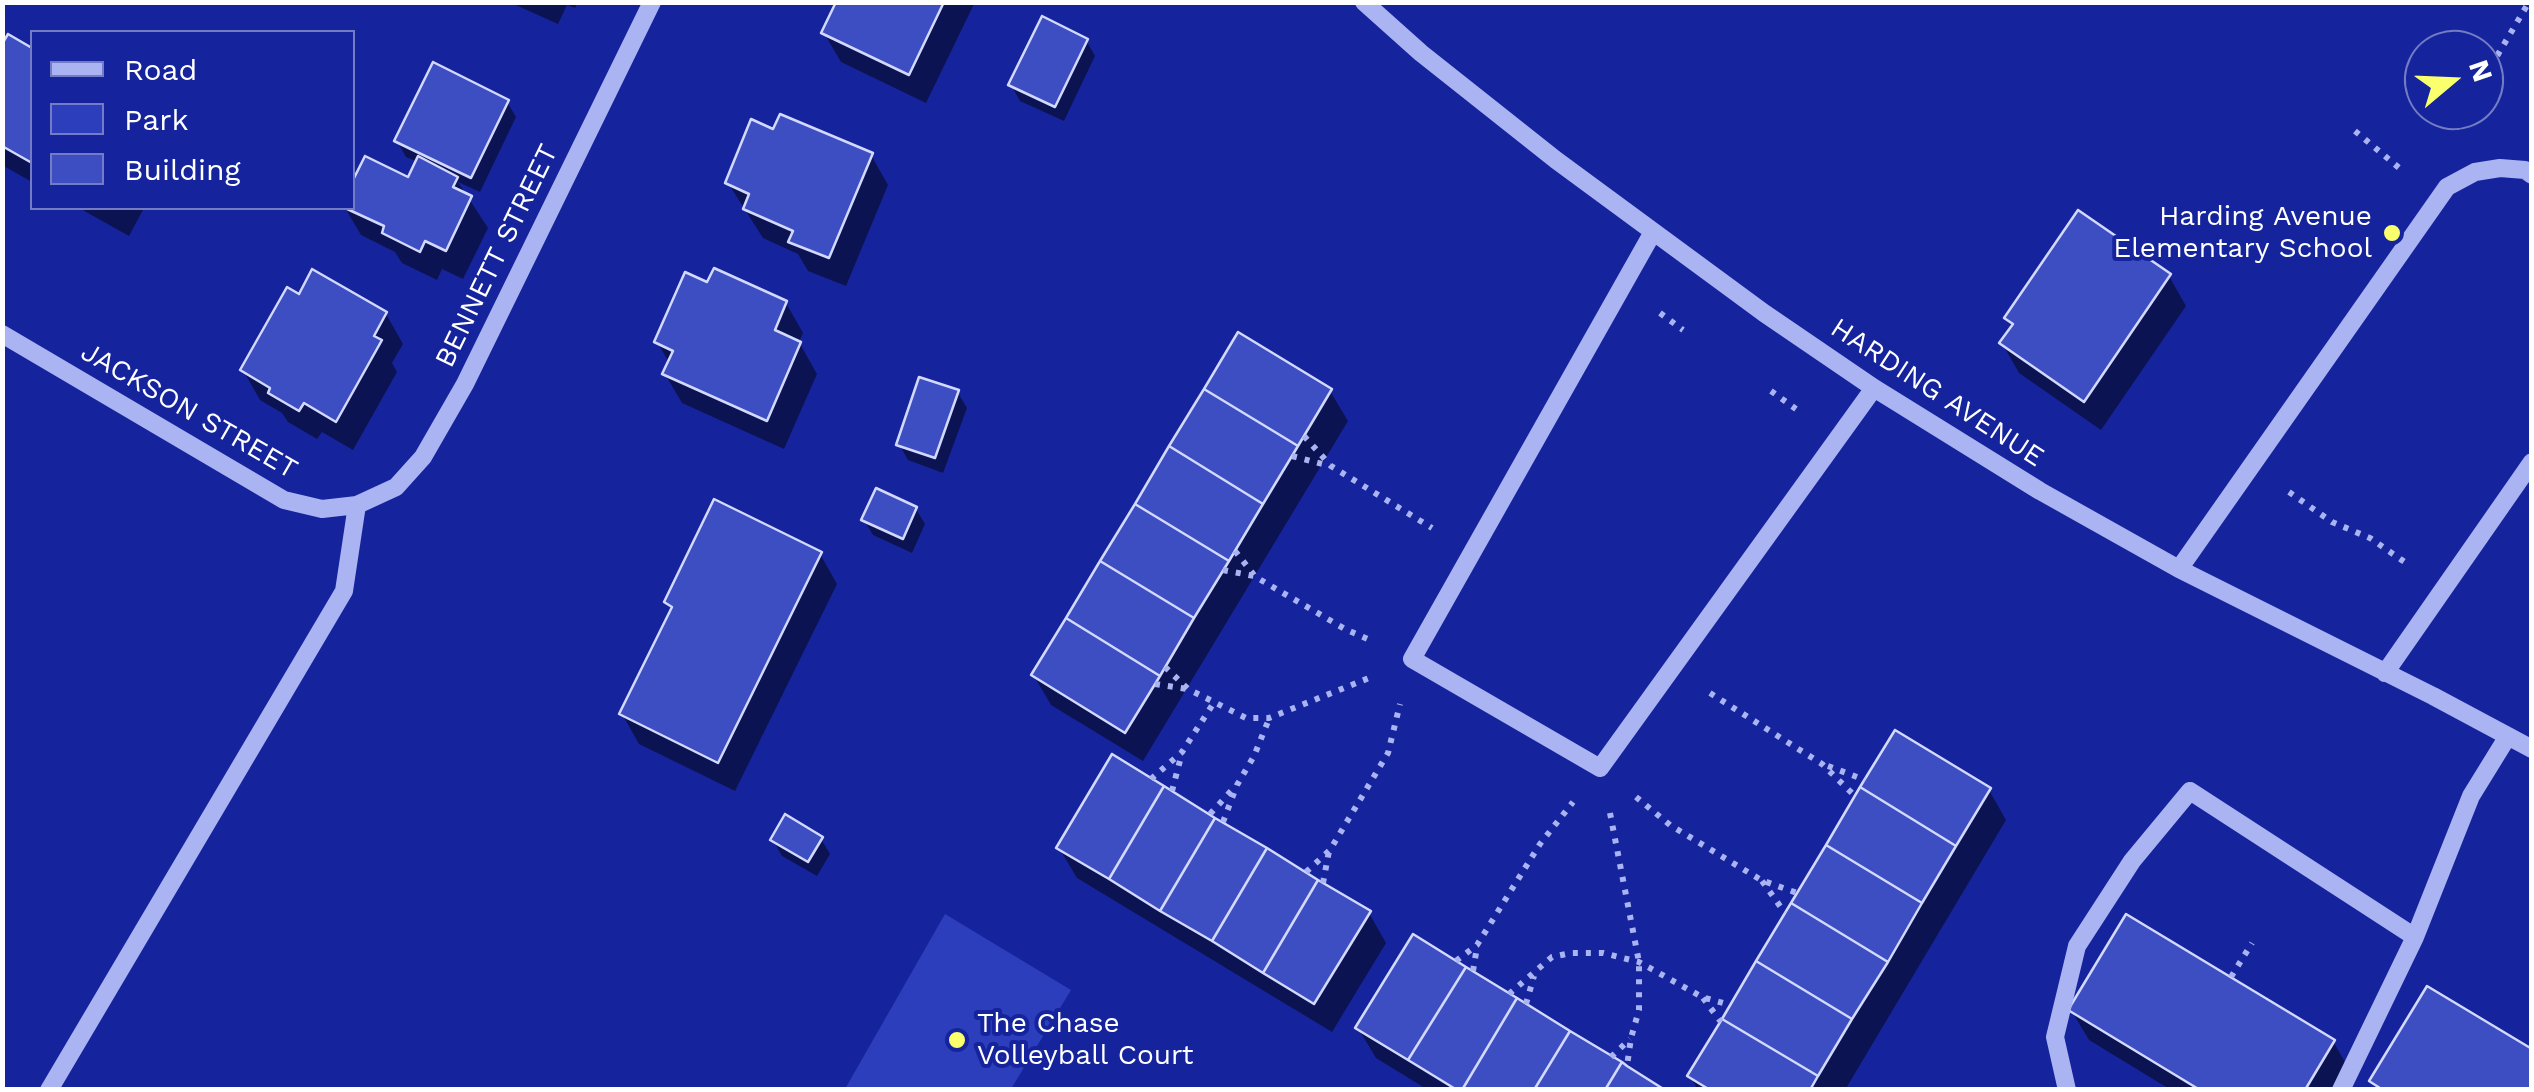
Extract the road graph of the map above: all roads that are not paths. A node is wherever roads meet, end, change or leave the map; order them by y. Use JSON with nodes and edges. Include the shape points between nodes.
{"nodes":[{"id":1,"x":652,"y":2,"type":"edge"},
{"id":2,"x":1364,"y":2,"type":"edge"},
{"id":3,"x":2532,"y":175,"type":"edge"},
{"id":4,"x":1653,"y":232,"type":"junction"},
{"id":5,"x":2,"y":334,"type":"edge"},
{"id":6,"x":1874,"y":388,"type":"junction"},
{"id":7,"x":2532,"y":462,"type":"edge"},
{"id":8,"x":357,"y":505,"type":"junction"},
{"id":9,"x":2179,"y":569,"type":"junction"},
{"id":10,"x":2385,"y":673,"type":"junction"},
{"id":11,"x":2508,"y":736,"type":"junction"},
{"id":12,"x":2532,"y":749,"type":"edge"},
{"id":13,"x":2416,"y":937,"type":"junction"},
{"id":14,"x":49,"y":1090,"type":"edge"},
{"id":15,"x":2067,"y":1090,"type":"edge"},
{"id":16,"x":2341,"y":1090,"type":"edge"}],
"edges":[{"from":1,"to":8,"type":"street","name":"BENNETT STREET","via":[[424,457],[396,487]]},
{"from":2,"to":4,"type":"street","name":"HARDING AVENUE"},
{"from":3,"to":9,"type":"street","via":[[2500,168],[2447,187]]},
{"from":4,"to":6,"type":"street","name":"HARDING AVENUE"},
{"from":4,"to":6,"type":"street","via":[[1412,660],[1600,768]]},
{"from":5,"to":8,"type":"street","name":"JACKSON STREET","via":[[284,500],[322,509]]},
{"from":6,"to":9,"type":"street","name":"HARDING AVENUE"},
{"from":7,"to":10,"type":"street"},
{"from":8,"to":14,"type":"street","via":[[344,592]]},
{"from":9,"to":10,"type":"street","name":"HARDING AVENUE"},
{"from":10,"to":11,"type":"street","name":"HARDING AVENUE"},
{"from":11,"to":12,"type":"street","name":"HARDING AVENUE"},
{"from":11,"to":13,"type":"street","via":[[2472,796]]},
{"from":13,"to":15,"type":"street","via":[[2190,791],[2132,861],[2076,946],[2055,1037]]},
{"from":13,"to":16,"type":"street"}]}
